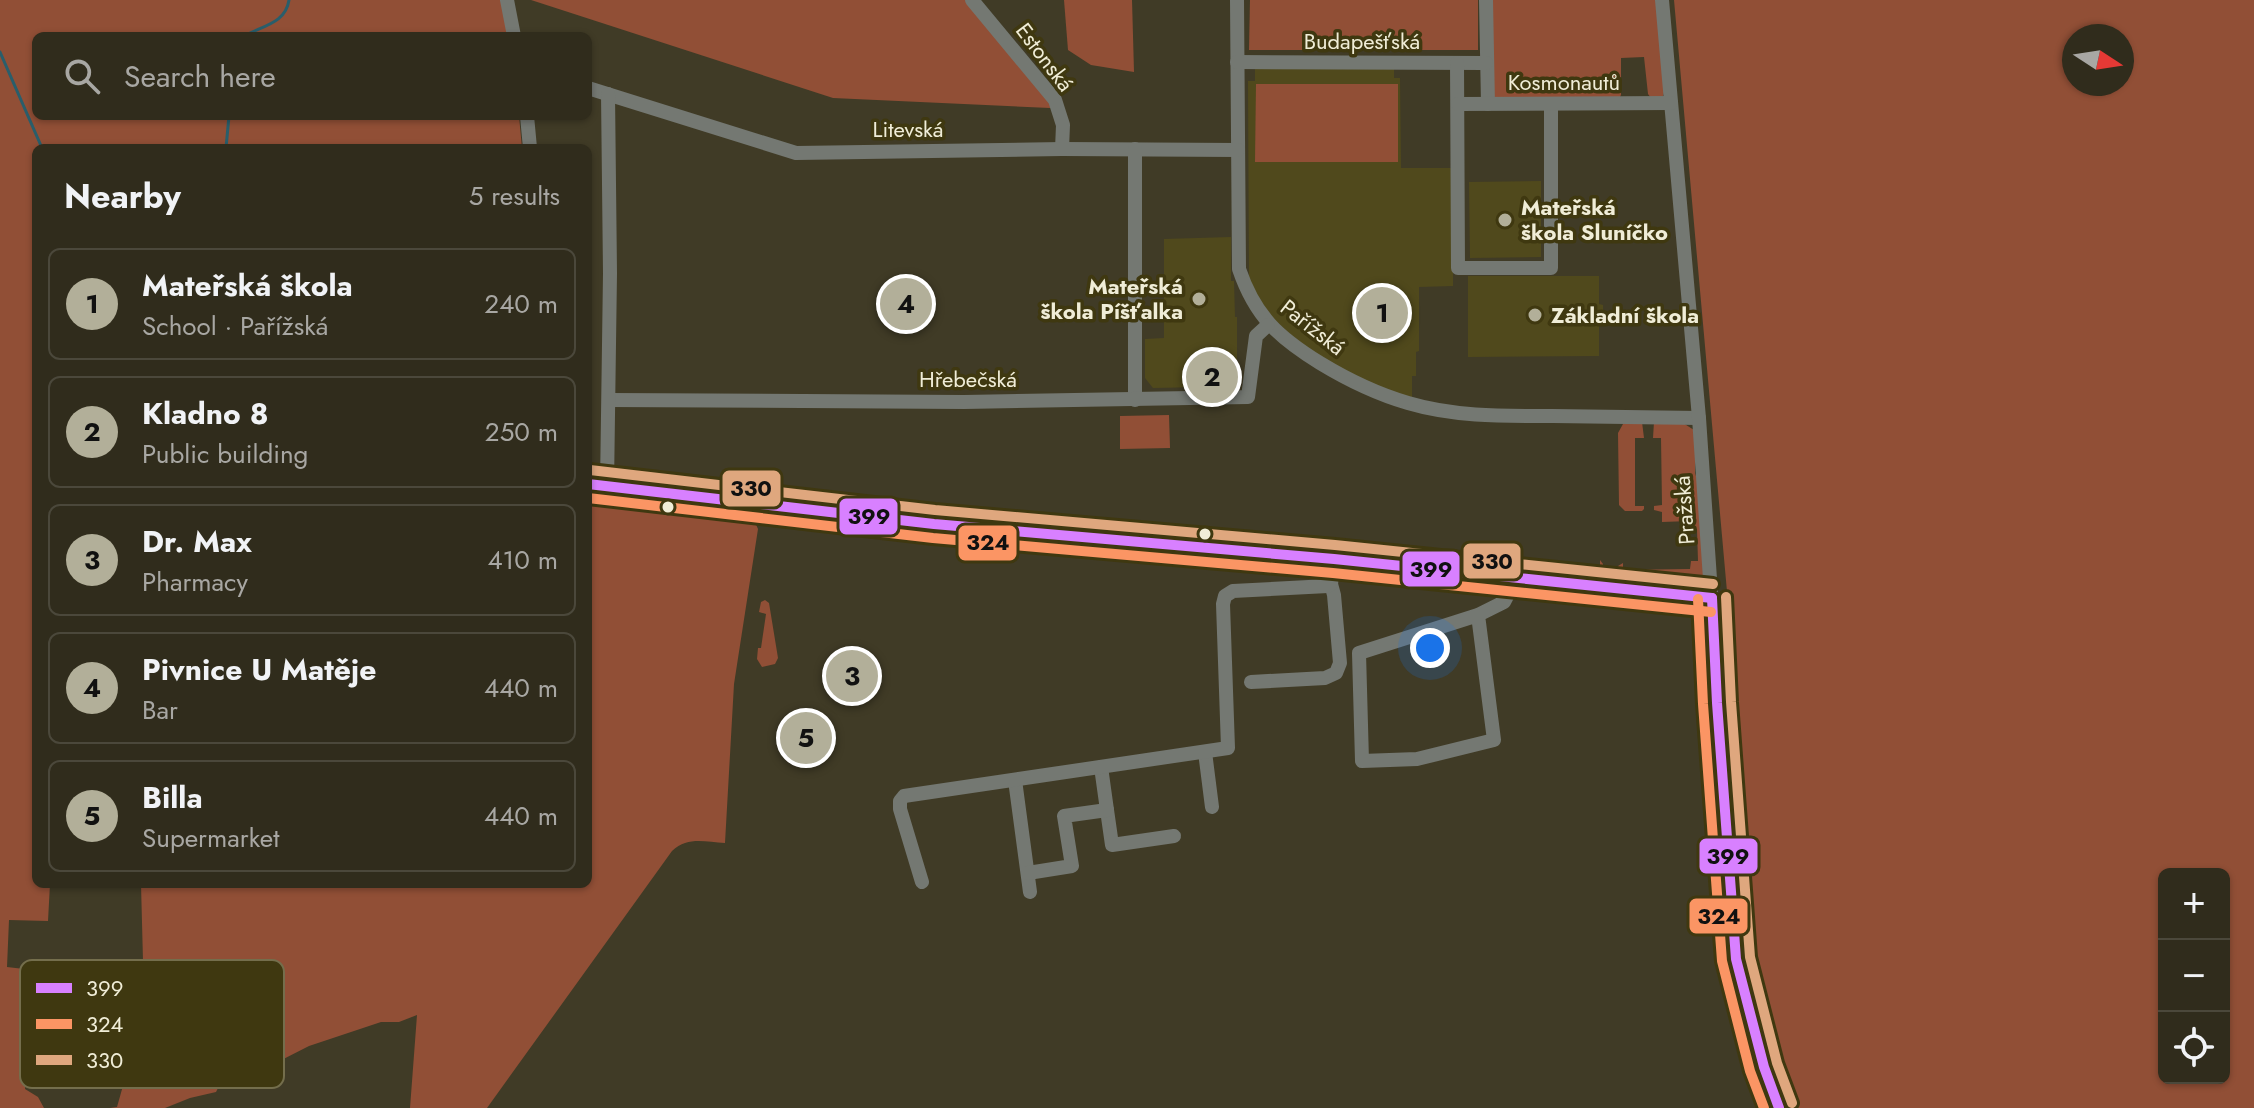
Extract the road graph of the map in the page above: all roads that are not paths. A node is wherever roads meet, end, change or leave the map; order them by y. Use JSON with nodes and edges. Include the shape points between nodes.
{"nodes":[{"id":1,"x":507,"y":0,"type":"edge"},
{"id":2,"x":972,"y":0,"type":"edge"},
{"id":3,"x":1237,"y":0,"type":"edge"},
{"id":4,"x":1486,"y":0,"type":"edge"},
{"id":5,"x":1662,"y":0,"type":"edge"},
{"id":6,"x":513,"y":32,"type":"edge"},
{"id":7,"x":1237,"y":62,"type":"junction"},
{"id":8,"x":1457,"y":63,"type":"junction"},
{"id":9,"x":1486,"y":63,"type":"junction"},
{"id":10,"x":592,"y":89,"type":"edge"},
{"id":11,"x":608,"y":94,"type":"junction"},
{"id":12,"x":1671,"y":103,"type":"junction"},
{"id":13,"x":1458,"y":104,"type":"junction"},
{"id":14,"x":1488,"y":104,"type":"junction"},
{"id":15,"x":1551,"y":105,"type":"junction"},
{"id":16,"x":527,"y":120,"type":"edge"},
{"id":17,"x":530,"y":144,"type":"edge"},
{"id":18,"x":1062,"y":149,"type":"junction"},
{"id":19,"x":1135,"y":149,"type":"junction"},
{"id":20,"x":1238,"y":150,"type":"junction"},
{"id":21,"x":1268,"y":325,"type":"junction"},
{"id":22,"x":609,"y":400,"type":"junction"},
{"id":23,"x":1135,"y":400,"type":"junction"},
{"id":24,"x":1699,"y":418,"type":"junction"},
{"id":25,"x":592,"y":484,"type":"edge"},
{"id":26,"x":607,"y":486,"type":"junction"},
{"id":27,"x":1334,"y":559,"type":"junction"},
{"id":28,"x":1516,"y":579,"type":"junction"},
{"id":29,"x":1331,"y":584,"type":"junction"},
{"id":30,"x":1712,"y":598,"type":"junction"},
{"id":31,"x":1478,"y":615,"type":"junction"},
{"id":32,"x":1251,"y":682,"type":"dead end"},
{"id":33,"x":1205,"y":752,"type":"junction"},
{"id":34,"x":1101,"y":767,"type":"junction"},
{"id":35,"x":1015,"y":780,"type":"junction"},
{"id":36,"x":1212,"y":807,"type":"dead end"},
{"id":37,"x":1107,"y":810,"type":"junction"},
{"id":38,"x":1174,"y":836,"type":"dead end"},
{"id":39,"x":1028,"y":873,"type":"junction"},
{"id":40,"x":922,"y":882,"type":"dead end"},
{"id":41,"x":1030,"y":892,"type":"dead end"},
{"id":42,"x":1779,"y":1108,"type":"edge"}],
"edges":[{"from":1,"to":6,"type":"street"},
{"from":2,"to":18,"type":"street","name":"Estonská","via":[[1055,100],[1063,125]]},
{"from":3,"to":7,"type":"street","name":"Pařížská"},
{"from":4,"to":9,"type":"street"},
{"from":5,"to":12,"type":"street","name":"Pražská"},
{"from":7,"to":8,"type":"street","name":"Budapešťská"},
{"from":7,"to":20,"type":"street","name":"Pařížská"},
{"from":8,"to":9,"type":"street","name":"Budapešťská"},
{"from":8,"to":13,"type":"street"},
{"from":9,"to":14,"type":"street"},
{"from":10,"to":11,"type":"street","name":"Litevská"},
{"from":11,"to":18,"type":"street","name":"Litevská","via":[[796,153]]},
{"from":11,"to":22,"type":"street"},
{"from":12,"to":15,"type":"street","name":"Kosmonautů"},
{"from":12,"to":24,"type":"street","name":"Pražská"},
{"from":13,"to":14,"type":"street","name":"Kosmonautů"},
{"from":13,"to":15,"type":"street","via":[[1458,268],[1551,268]]},
{"from":14,"to":15,"type":"street","name":"Kosmonautů"},
{"from":16,"to":17,"type":"street"},
{"from":18,"to":19,"type":"street","name":"Litevská"},
{"from":19,"to":20,"type":"street","name":"Litevská"},
{"from":19,"to":23,"type":"street"},
{"from":20,"to":21,"type":"street","name":"Pařížská","via":[[1239,269]]},
{"from":21,"to":23,"type":"street","name":"Hřebečská","via":[[1256,336],[1248,397]]},
{"from":21,"to":24,"type":"street","name":"Pařížská","via":[[1352,383],[1409,403],[1499,416]]},
{"from":22,"to":23,"type":"street","name":"Hřebečská"},
{"from":22,"to":26,"type":"street"},
{"from":24,"to":30,"type":"street","name":"Pražská"},
{"from":25,"to":26,"type":"street"},
{"from":26,"to":27,"type":"street","via":[[934,524]]},
{"from":27,"to":28,"type":"street"},
{"from":27,"to":29,"type":"street"},
{"from":28,"to":30,"type":"street"},
{"from":28,"to":31,"type":"street","via":[[1504,602]]},
{"from":29,"to":32,"type":"street","via":[[1340,663],[1336,673]]},
{"from":29,"to":33,"type":"street","via":[[1233,591],[1225,596],[1228,748]]},
{"from":30,"to":42,"type":"street","name":"Pražská","via":[[1736,959]]},
{"from":31,"to":31,"type":"street","via":[[1494,740],[1417,759],[1362,761],[1359,653]]},
{"from":33,"to":34,"type":"street"},
{"from":33,"to":36,"type":"street"},
{"from":34,"to":35,"type":"street"},
{"from":34,"to":37,"type":"street"},
{"from":35,"to":39,"type":"street"},
{"from":35,"to":40,"type":"street","via":[[904,796],[900,809]]},
{"from":37,"to":38,"type":"street","via":[[1112,845]]},
{"from":37,"to":39,"type":"street","via":[[1064,816],[1072,866]]},
{"from":39,"to":41,"type":"street"}]}
